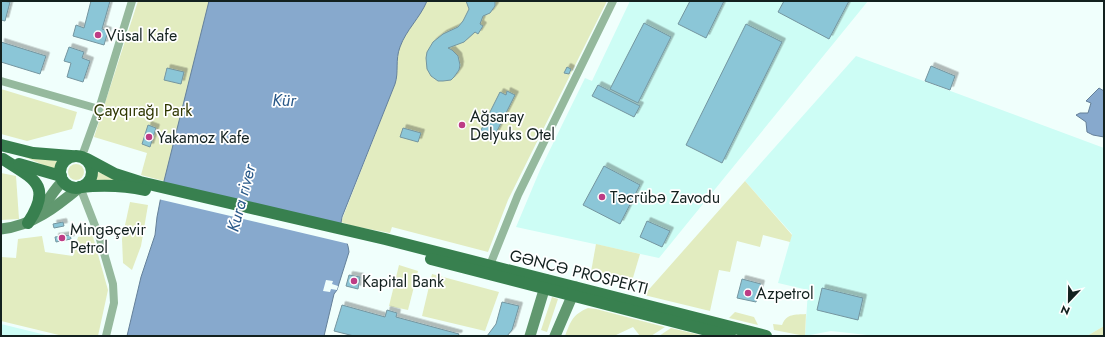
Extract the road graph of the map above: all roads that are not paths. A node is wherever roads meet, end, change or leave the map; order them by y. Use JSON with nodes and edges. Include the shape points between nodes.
{"nodes":[{"id":1,"x":132,"y":1,"type":"edge"},
{"id":2,"x":614,"y":1,"type":"edge"},
{"id":3,"x":1,"y":81,"type":"edge"},
{"id":4,"x":99,"y":109,"type":"junction"},
{"id":5,"x":1,"y":145,"type":"edge"},
{"id":6,"x":80,"y":157,"type":"junction"},
{"id":7,"x":2,"y":158,"type":"edge"},
{"id":8,"x":62,"y":178,"type":"junction"},
{"id":9,"x":139,"y":185,"type":"junction"},
{"id":10,"x":80,"y":188,"type":"junction"},
{"id":11,"x":28,"y":223,"type":"junction"},
{"id":12,"x":1,"y":228,"type":"edge"},
{"id":13,"x":384,"y":243,"type":"junction"},
{"id":14,"x":490,"y":265,"type":"junction"},
{"id":15,"x":546,"y":284,"type":"junction"},
{"id":16,"x":575,"y":291,"type":"junction"},
{"id":17,"x":106,"y":336,"type":"edge"},
{"id":18,"x":530,"y":336,"type":"edge"},
{"id":19,"x":555,"y":336,"type":"edge"},
{"id":20,"x":730,"y":336,"type":"edge"},
{"id":21,"x":766,"y":336,"type":"edge"}],
"edges":[{"from":1,"to":4,"type":"street"},
{"from":2,"to":14,"type":"street","via":[[518,195]]},
{"from":3,"to":4,"type":"street"},
{"from":4,"to":6,"type":"street"},
{"from":5,"to":6,"type":"main road","via":[[33,153]]},
{"from":6,"to":8,"type":"main road","via":[[67,159],[61,167]]},
{"from":6,"to":9,"type":"main road"},
{"from":6,"to":10,"type":"main road","via":[[92,168],[92,178]]},
{"from":7,"to":8,"type":"main road"},
{"from":7,"to":11,"type":"main road","via":[[25,173],[38,186],[38,203]]},
{"from":8,"to":10,"type":"main road","via":[[70,187]]},
{"from":8,"to":11,"type":"main road","via":[[40,212]]},
{"from":9,"to":10,"type":"main road","via":[[99,185]]},
{"from":9,"to":13,"type":"main road"},
{"from":10,"to":11,"type":"main road","via":[[56,207]]},
{"from":10,"to":17,"type":"street","via":[[99,236],[115,291]]},
{"from":11,"to":12,"type":"main road"},
{"from":13,"to":14,"type":"main road","name":"GƏNCƏ PROSPEKTI"},
{"from":13,"to":15,"type":"main road","name":"GƏNCƏ PROSPEKTI"},
{"from":14,"to":15,"type":"main road","name":"GƏNCƏ PROSPEKTI"},
{"from":15,"to":16,"type":"main road","name":"GƏNCƏ PROSPEKTI"},
{"from":15,"to":18,"type":"main road"},
{"from":16,"to":19,"type":"main road"},
{"from":16,"to":20,"type":"main road","name":"GƏNCƏ PROSPEKTI"},
{"from":16,"to":21,"type":"main road","name":"GƏNCƏ PROSPEKTI"}]}
